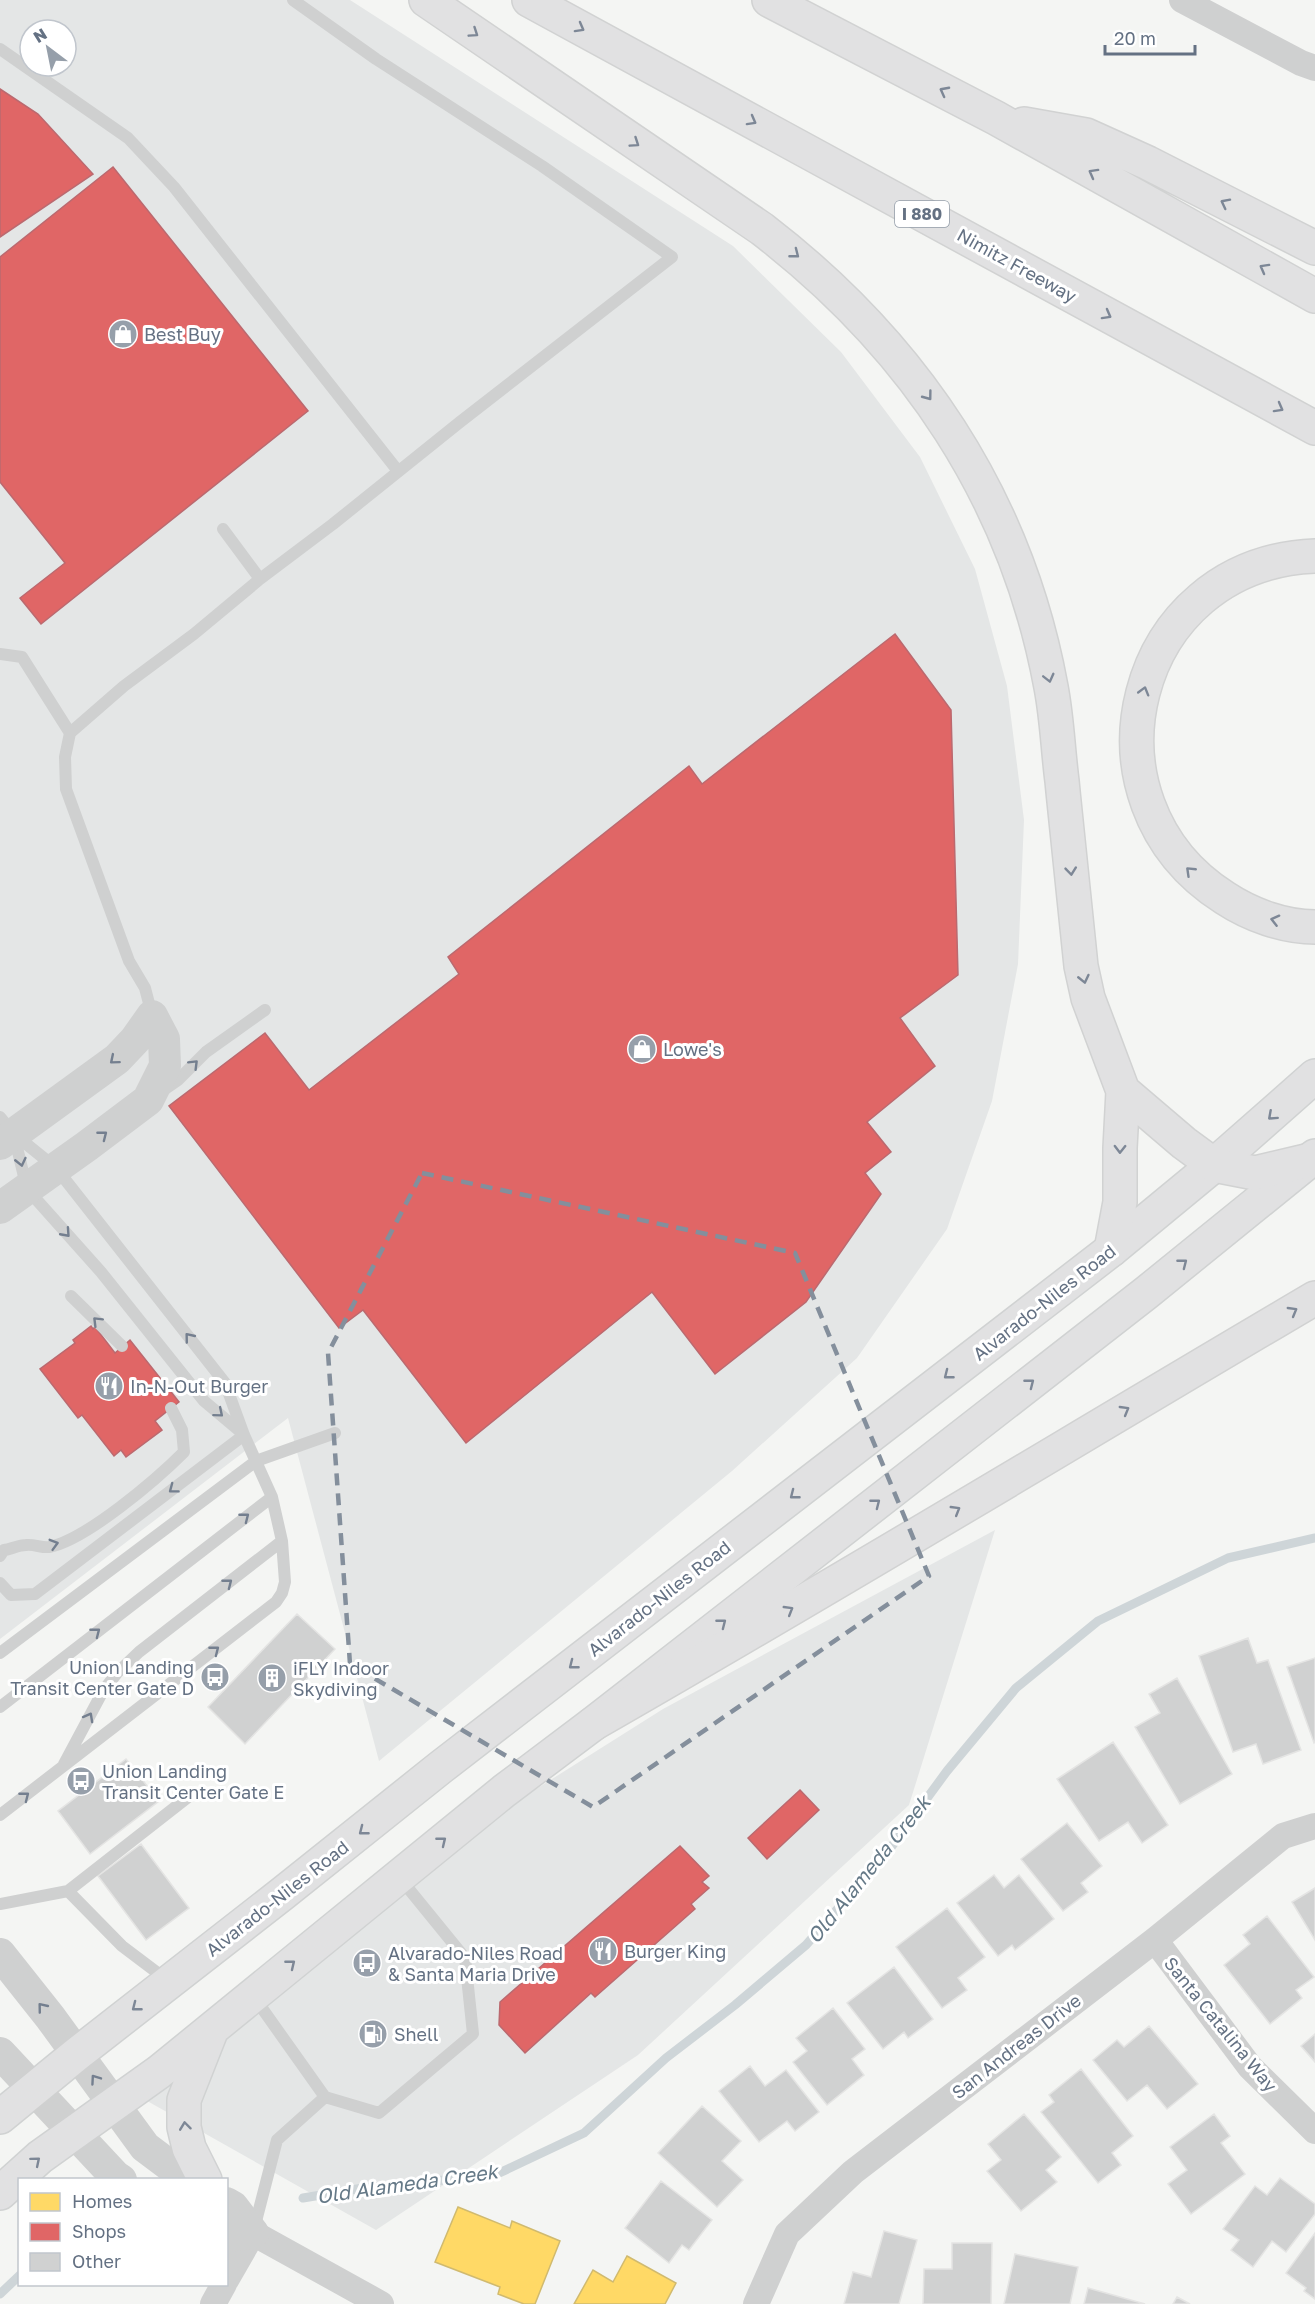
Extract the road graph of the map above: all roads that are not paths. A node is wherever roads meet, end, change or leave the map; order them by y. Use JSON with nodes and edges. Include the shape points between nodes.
{"nodes":[{"id":1,"x":293,"y":0,"type":"edge"},
{"id":2,"x":426,"y":0,"type":"edge"},
{"id":3,"x":529,"y":0,"type":"edge"},
{"id":4,"x":769,"y":0,"type":"edge"},
{"id":5,"x":1182,"y":0,"type":"edge"},
{"id":6,"x":0,"y":49,"type":"edge"},
{"id":7,"x":1315,"y":68,"type":"edge"},
{"id":8,"x":996,"y":118,"type":"junction"},
{"id":9,"x":1315,"y":248,"type":"edge"},
{"id":10,"x":1315,"y":296,"type":"edge"},
{"id":11,"x":1315,"y":428,"type":"edge"},
{"id":12,"x":398,"y":471,"type":"junction"},
{"id":13,"x":223,"y":529,"type":"dead end"},
{"id":14,"x":1315,"y":556,"type":"edge"},
{"id":15,"x":260,"y":579,"type":"junction"},
{"id":16,"x":0,"y":654,"type":"edge"},
{"id":17,"x":70,"y":733,"type":"junction"},
{"id":18,"x":1315,"y":927,"type":"edge"},
{"id":19,"x":265,"y":1010,"type":"dead end"},
{"id":20,"x":152,"y":1016,"type":"junction"},
{"id":21,"x":1315,"y":1076,"type":"edge"},
{"id":22,"x":1124,"y":1091,"type":"junction"},
{"id":23,"x":148,"y":1100,"type":"junction"},
{"id":24,"x":5,"y":1132,"type":"edge"},
{"id":25,"x":1313,"y":1158,"type":"edge"},
{"id":26,"x":1214,"y":1165,"type":"junction"},
{"id":27,"x":56,"y":1168,"type":"junction"},
{"id":28,"x":27,"y":1189,"type":"junction"},
{"id":29,"x":0,"y":1208,"type":"edge"},
{"id":30,"x":1111,"y":1250,"type":"junction"},
{"id":31,"x":71,"y":1296,"type":"dead end"},
{"id":32,"x":1315,"y":1298,"type":"edge"},
{"id":33,"x":122,"y":1346,"type":"dead end"},
{"id":34,"x":171,"y":1408,"type":"dead end"},
{"id":35,"x":335,"y":1433,"type":"dead end"},
{"id":36,"x":244,"y":1434,"type":"junction"},
{"id":37,"x":256,"y":1461,"type":"junction"},
{"id":38,"x":272,"y":1497,"type":"junction"},
{"id":39,"x":282,"y":1541,"type":"junction"},
{"id":40,"x":0,"y":1556,"type":"edge"},
{"id":41,"x":0,"y":1583,"type":"edge"},
{"id":42,"x":0,"y":1653,"type":"edge"},
{"id":43,"x":0,"y":1707,"type":"edge"},
{"id":44,"x":593,"y":1724,"type":"junction"},
{"id":45,"x":62,"y":1768,"type":"junction"},
{"id":46,"x":192,"y":1794,"type":"dead end"},
{"id":47,"x":0,"y":1815,"type":"edge"},
{"id":48,"x":1315,"y":1826,"type":"edge"},
{"id":49,"x":399,"y":1876,"type":"junction"},
{"id":50,"x":68,"y":1891,"type":"junction"},
{"id":51,"x":0,"y":1904,"type":"edge"},
{"id":52,"x":1155,"y":1940,"type":"junction"},
{"id":53,"x":0,"y":1954,"type":"edge"},
{"id":54,"x":169,"y":1982,"type":"junction"},
{"id":55,"x":253,"y":1995,"type":"junction"},
{"id":56,"x":213,"y":2028,"type":"junction"},
{"id":57,"x":0,"y":2053,"type":"edge"},
{"id":58,"x":77,"y":2054,"type":"junction"},
{"id":59,"x":34,"y":2088,"type":"junction"},
{"id":60,"x":325,"y":2097,"type":"junction"},
{"id":61,"x":112,"y":2104,"type":"junction"},
{"id":62,"x":0,"y":2116,"type":"edge"},
{"id":63,"x":1315,"y":2131,"type":"edge"},
{"id":64,"x":75,"y":2132,"type":"junction"},
{"id":65,"x":119,"y":2178,"type":"edge"},
{"id":66,"x":186,"y":2178,"type":"edge"},
{"id":67,"x":204,"y":2178,"type":"edge"},
{"id":68,"x":0,"y":2193,"type":"edge"},
{"id":69,"x":228,"y":2204,"type":"edge"},
{"id":70,"x":240,"y":2235,"type":"edge"},
{"id":71,"x":228,"y":2274,"type":"edge"},
{"id":72,"x":223,"y":2286,"type":"edge"},
{"id":73,"x":213,"y":2304,"type":"edge"},
{"id":74,"x":381,"y":2304,"type":"edge"},
{"id":75,"x":756,"y":2304,"type":"edge"}],
"edges":[{"from":1,"to":12,"type":"lane","via":[[672,257]]},
{"from":2,"to":22,"type":"main road","one_way":true,"via":[[804,261],[872,327],[907,368],[965,452],[1008,541],[1035,621],[1051,687],[1081,966],[1088,998]]},
{"from":3,"to":11,"type":"main road","name":"Nimitz Freeway","number":"I 880","one_way":true},
{"from":8,"to":4,"type":"main road","one_way":true},
{"from":5,"to":7,"type":"street"},
{"from":6,"to":12,"type":"lane","via":[[128,138],[166,179]]},
{"from":9,"to":8,"type":"main road","one_way":true,"via":[[1086,135]]},
{"from":10,"to":8,"type":"main road","one_way":true},
{"from":12,"to":15,"type":"lane"},
{"from":13,"to":15,"type":"lane"},
{"from":18,"to":14,"type":"main road","one_way":true,"via":[[1270,920],[1237,906],[1206,886],[1180,861],[1147,802],[1138,768],[1136,731],[1153,662],[1171,630],[1196,603],[1225,581],[1256,566]]},
{"from":15,"to":17,"type":"lane"},
{"from":16,"to":17,"type":"lane","via":[[22,657]]},
{"from":17,"to":20,"type":"lane","via":[[65,757],[66,789],[129,961],[145,988]]},
{"from":23,"to":19,"type":"lane","one_way":true},
{"from":20,"to":23,"type":"street","via":[[164,1039],[165,1066]]},
{"from":20,"to":24,"type":"street","one_way":true,"via":[[117,1059]]},
{"from":21,"to":26,"type":"main road","name":"Alvarado-Niles Road","one_way":true},
{"from":22,"to":26,"type":"main road"},
{"from":22,"to":30,"type":"main road","one_way":true,"via":[[1120,1202]]},
{"from":27,"to":23,"type":"street","one_way":true},
{"from":24,"to":27,"type":"lane"},
{"from":24,"to":28,"type":"lane","one_way":true},
{"from":25,"to":26,"type":"main road","via":[[1255,1173]]},
{"from":44,"to":25,"type":"main road","one_way":true},
{"from":26,"to":30,"type":"main road","name":"Alvarado-Niles Road"},
{"from":27,"to":28,"type":"street"},
{"from":36,"to":27,"type":"lane","one_way":true,"via":[[225,1383]]},
{"from":28,"to":29,"type":"street"},
{"from":28,"to":36,"type":"lane","one_way":true,"via":[[101,1272],[204,1401]]},
{"from":30,"to":54,"type":"main road","name":"Alvarado-Niles Road","one_way":true},
{"from":33,"to":31,"type":"lane","one_way":true},
{"from":44,"to":32,"type":"main road","one_way":true},
{"from":40,"to":34,"type":"lane","one_way":true,"via":[[4,1551],[26,1545],[48,1547],[68,1539],[161,1475],[184,1452],[182,1430]]},
{"from":35,"to":37,"type":"lane"},
{"from":36,"to":37,"type":"lane"},
{"from":36,"to":41,"type":"lane","one_way":true,"via":[[35,1594],[11,1595]]},
{"from":37,"to":38,"type":"lane"},
{"from":37,"to":42,"type":"lane"},
{"from":38,"to":39,"type":"lane"},
{"from":43,"to":38,"type":"lane","one_way":true},
{"from":45,"to":39,"type":"lane","one_way":true,"via":[[117,1673]]},
{"from":45,"to":39,"type":"lane","one_way":true,"via":[[276,1602],[285,1582]]},
{"from":49,"to":44,"type":"main road","one_way":true},
{"from":47,"to":45,"type":"lane","one_way":true},
{"from":46,"to":50,"type":"lane"},
{"from":48,"to":52,"type":"street","name":"San Andreas Drive","via":[[1283,1836]]},
{"from":55,"to":49,"type":"main road","one_way":true},
{"from":49,"to":60,"type":"lane","via":[[465,1958],[473,2034],[379,2113]]},
{"from":50,"to":51,"type":"lane"},
{"from":50,"to":54,"type":"lane","via":[[122,1946]]},
{"from":52,"to":63,"type":"street","name":"Santa Catalina Way","via":[[1250,2067]]},
{"from":52,"to":75,"type":"street","name":"San Andreas Drive","via":[[853,2172],[787,2234]]},
{"from":58,"to":53,"type":"street","one_way":true},
{"from":54,"to":58,"type":"main road","name":"Alvarado-Niles Road","one_way":true},
{"from":55,"to":56,"type":"main road"},
{"from":55,"to":60,"type":"lane"},
{"from":56,"to":61,"type":"main road"},
{"from":67,"to":56,"type":"main road","one_way":true,"via":[[189,2148],[184,2100]]},
{"from":57,"to":59,"type":"street"},
{"from":58,"to":59,"type":"main road","name":"Alvarado-Niles Road"},
{"from":61,"to":58,"type":"street","one_way":true},
{"from":59,"to":62,"type":"main road","name":"Alvarado-Niles Road"},
{"from":59,"to":64,"type":"street"},
{"from":60,"to":70,"type":"lane","via":[[277,2140]]},
{"from":61,"to":64,"type":"main road"},
{"from":61,"to":66,"type":"street","via":[[145,2147]]},
{"from":64,"to":65,"type":"street"},
{"from":68,"to":64,"type":"main road","one_way":true},
{"from":69,"to":70,"type":"street","via":[[233,2207]]},
{"from":70,"to":71,"type":"street"},
{"from":70,"to":74,"type":"street"},
{"from":72,"to":73,"type":"street"}]}
